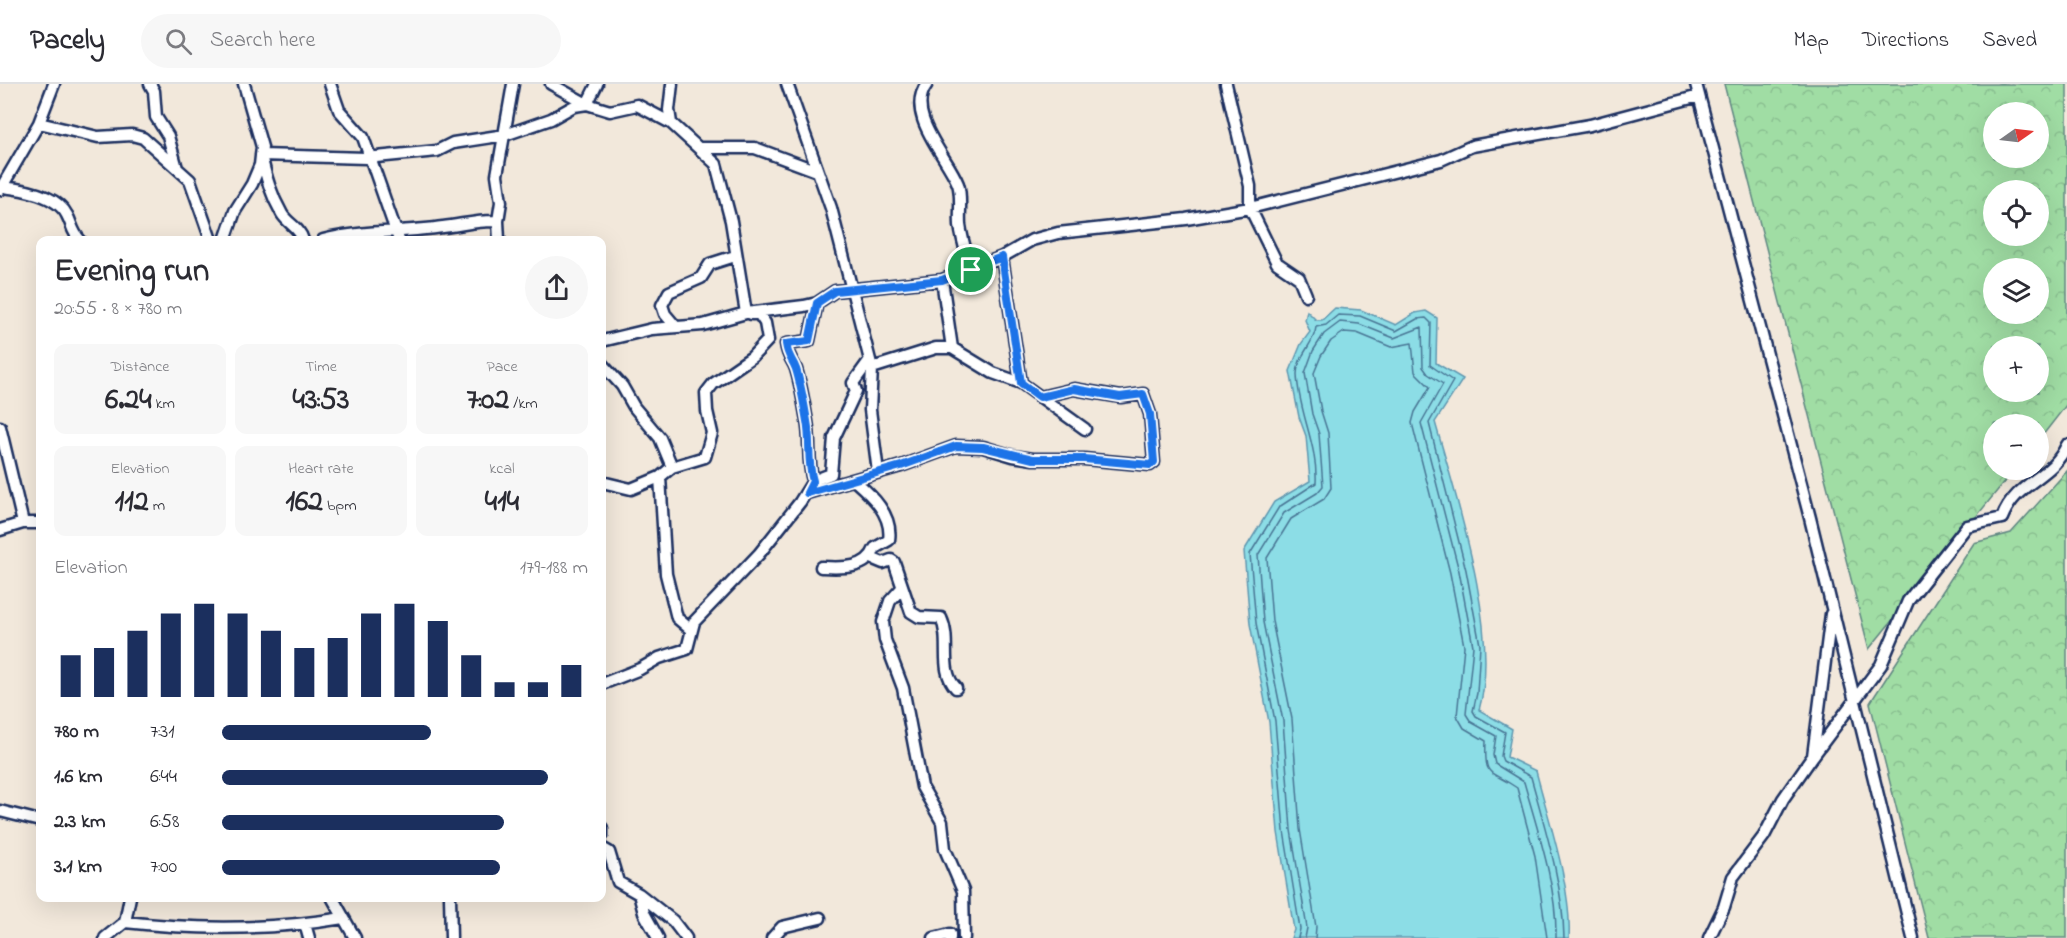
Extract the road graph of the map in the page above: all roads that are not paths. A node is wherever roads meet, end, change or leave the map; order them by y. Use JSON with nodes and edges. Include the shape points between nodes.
{"nodes":[{"id":1,"x":54,"y":84,"type":"edge"},
{"id":2,"x":150,"y":84,"type":"edge"},
{"id":3,"x":244,"y":84,"type":"edge"},
{"id":4,"x":330,"y":84,"type":"edge"},
{"id":5,"x":513,"y":84,"type":"edge"},
{"id":6,"x":551,"y":84,"type":"edge"},
{"id":7,"x":597,"y":84,"type":"edge"},
{"id":8,"x":672,"y":84,"type":"edge"},
{"id":9,"x":787,"y":84,"type":"edge"},
{"id":10,"x":927,"y":84,"type":"edge"},
{"id":11,"x":1226,"y":84,"type":"edge"},
{"id":12,"x":1696,"y":84,"type":"edge"},
{"id":13,"x":1699,"y":96,"type":"junction"},
{"id":14,"x":587,"y":104,"type":"junction"},
{"id":15,"x":39,"y":123,"type":"junction"},
{"id":16,"x":671,"y":123,"type":"junction"},
{"id":17,"x":505,"y":135,"type":"junction"},
{"id":18,"x":700,"y":148,"type":"junction"},
{"id":19,"x":261,"y":155,"type":"junction"},
{"id":20,"x":370,"y":157,"type":"junction"},
{"id":21,"x":177,"y":168,"type":"junction"},
{"id":22,"x":817,"y":171,"type":"junction"},
{"id":23,"x":1,"y":188,"type":"edge"},
{"id":24,"x":1250,"y":208,"type":"junction"},
{"id":25,"x":498,"y":221,"type":"junction"},
{"id":26,"x":397,"y":235,"type":"edge"},
{"id":27,"x":76,"y":236,"type":"edge"},
{"id":28,"x":210,"y":236,"type":"edge"},
{"id":29,"x":226,"y":236,"type":"edge"},
{"id":30,"x":302,"y":236,"type":"edge"},
{"id":31,"x":499,"y":236,"type":"edge"},
{"id":32,"x":735,"y":256,"type":"junction"},
{"id":33,"x":1002,"y":257,"type":"junction"},
{"id":34,"x":971,"y":270,"type":"junction"},
{"id":35,"x":942,"y":280,"type":"junction"},
{"id":36,"x":850,"y":291,"type":"junction"},
{"id":37,"x":1306,"y":295,"type":"dead end"},
{"id":38,"x":817,"y":303,"type":"junction"},
{"id":39,"x":746,"y":313,"type":"junction"},
{"id":40,"x":676,"y":327,"type":"junction"},
{"id":41,"x":606,"y":339,"type":"edge"},
{"id":42,"x":952,"y":348,"type":"junction"},
{"id":43,"x":871,"y":364,"type":"junction"},
{"id":44,"x":606,"y":368,"type":"edge"},
{"id":45,"x":1021,"y":383,"type":"junction"},
{"id":46,"x":1040,"y":397,"type":"junction"},
{"id":47,"x":0,"y":427,"type":"edge"},
{"id":48,"x":1085,"y":429,"type":"dead end"},
{"id":49,"x":2067,"y":445,"type":"edge"},
{"id":50,"x":672,"y":466,"type":"junction"},
{"id":51,"x":878,"y":472,"type":"junction"},
{"id":52,"x":660,"y":477,"type":"junction"},
{"id":53,"x":854,"y":480,"type":"junction"},
{"id":54,"x":813,"y":481,"type":"junction"},
{"id":55,"x":606,"y":483,"type":"edge"},
{"id":56,"x":807,"y":493,"type":"junction"},
{"id":57,"x":23,"y":523,"type":"junction"},
{"id":58,"x":36,"y":523,"type":"edge"},
{"id":59,"x":0,"y":530,"type":"edge"},
{"id":60,"x":871,"y":558,"type":"junction"},
{"id":61,"x":821,"y":567,"type":"dead end"},
{"id":62,"x":901,"y":589,"type":"junction"},
{"id":63,"x":1832,"y":608,"type":"junction"},
{"id":64,"x":690,"y":629,"type":"junction"},
{"id":65,"x":606,"y":682,"type":"edge"},
{"id":66,"x":956,"y":688,"type":"dead end"},
{"id":67,"x":1853,"y":702,"type":"junction"},
{"id":68,"x":1813,"y":756,"type":"junction"},
{"id":69,"x":0,"y":811,"type":"edge"},
{"id":70,"x":36,"y":819,"type":"edge"},
{"id":71,"x":606,"y":851,"type":"edge"},
{"id":72,"x":639,"y":894,"type":"junction"},
{"id":73,"x":129,"y":902,"type":"edge"},
{"id":74,"x":335,"y":902,"type":"edge"},
{"id":75,"x":450,"y":902,"type":"edge"},
{"id":76,"x":344,"y":918,"type":"junction"},
{"id":77,"x":820,"y":918,"type":"dead end"},
{"id":78,"x":125,"y":922,"type":"junction"},
{"id":79,"x":305,"y":924,"type":"junction"},
{"id":80,"x":105,"y":938,"type":"edge"},
{"id":81,"x":309,"y":938,"type":"edge"},
{"id":82,"x":355,"y":938,"type":"edge"},
{"id":83,"x":451,"y":938,"type":"edge"},
{"id":84,"x":658,"y":938,"type":"edge"},
{"id":85,"x":686,"y":938,"type":"edge"},
{"id":86,"x":772,"y":938,"type":"edge"},
{"id":87,"x":934,"y":938,"type":"edge"},
{"id":88,"x":950,"y":938,"type":"edge"},
{"id":89,"x":964,"y":938,"type":"edge"},
{"id":90,"x":1709,"y":938,"type":"edge"},
{"id":91,"x":1913,"y":938,"type":"edge"}],
"edges":[{"from":1,"to":15,"type":"street"},
{"from":2,"to":21,"type":"street","via":[[156,117],[168,135]]},
{"from":3,"to":19,"type":"street"},
{"from":4,"to":20,"type":"street","via":[[339,110],[363,137]]},
{"from":5,"to":17,"type":"street"},
{"from":6,"to":14,"type":"street"},
{"from":7,"to":14,"type":"street"},
{"from":8,"to":16,"type":"street"},
{"from":9,"to":22,"type":"street"},
{"from":10,"to":34,"type":"street","via":[[920,104],[933,141],[958,184],[961,229]]},
{"from":11,"to":24,"type":"street","via":[[1248,179]]},
{"from":12,"to":13,"type":"street"},
{"from":13,"to":24,"type":"street","via":[[1590,125],[1472,146],[1441,160]]},
{"from":13,"to":63,"type":"street"},
{"from":14,"to":16,"type":"street","via":[[610,111],[637,105]]},
{"from":14,"to":17,"type":"street","via":[[574,105],[551,119]]},
{"from":15,"to":21,"type":"street","via":[[98,137],[143,138]]},
{"from":15,"to":23,"type":"street"},
{"from":16,"to":18,"type":"street"},
{"from":17,"to":20,"type":"street","via":[[453,143],[437,151]]},
{"from":17,"to":25,"type":"street","via":[[497,175],[501,202]]},
{"from":18,"to":22,"type":"street","via":[[755,148]]},
{"from":18,"to":32,"type":"street","via":[[718,169]]},
{"from":19,"to":20,"type":"street"},
{"from":19,"to":29,"type":"street","via":[[257,175],[235,211]]},
{"from":19,"to":30,"type":"street","via":[[271,194],[284,218]]},
{"from":20,"to":26,"type":"street"},
{"from":21,"to":28,"type":"street","via":[[190,180]]},
{"from":22,"to":36,"type":"street","via":[[836,227]]},
{"from":23,"to":27,"type":"street","via":[[36,193],[63,209]]},
{"from":24,"to":33,"type":"street","via":[[1058,233],[1032,240]]},
{"from":24,"to":37,"type":"street","via":[[1277,263],[1299,278]]},
{"from":25,"to":26,"type":"street","via":[[479,220]]},
{"from":25,"to":31,"type":"street"},
{"from":32,"to":39,"type":"street"},
{"from":32,"to":40,"type":"street","via":[[710,264],[701,278],[669,292],[662,305]]},
{"from":33,"to":34,"type":"street"},
{"from":33,"to":45,"type":"street"},
{"from":34,"to":35,"type":"street"},
{"from":35,"to":36,"type":"street"},
{"from":35,"to":42,"type":"street"},
{"from":36,"to":38,"type":"street","via":[[835,291]]},
{"from":36,"to":43,"type":"street"},
{"from":38,"to":39,"type":"street"},
{"from":38,"to":54,"type":"street","via":[[809,341],[786,344],[807,422]]},
{"from":39,"to":40,"type":"street","via":[[703,325]]},
{"from":39,"to":50,"type":"street","via":[[759,314],[768,340],[706,393],[712,433],[705,457]]},
{"from":40,"to":41,"type":"street"},
{"from":42,"to":43,"type":"street","via":[[936,348]]},
{"from":42,"to":45,"type":"street","via":[[993,373]]},
{"from":43,"to":51,"type":"street","via":[[870,410]]},
{"from":43,"to":54,"type":"street","via":[[853,383],[856,391],[834,438],[831,474]]},
{"from":44,"to":50,"type":"street","via":[[660,438]]},
{"from":45,"to":46,"type":"street"},
{"from":46,"to":48,"type":"street"},
{"from":46,"to":51,"type":"street","via":[[1074,389],[1120,397],[1143,394],[1150,414],[1154,462],[1150,465],[1033,459],[983,447],[956,446]]},
{"from":47,"to":57,"type":"street"},
{"from":49,"to":67,"type":"street","via":[[2057,464],[2012,498],[2002,518],[1967,526],[1948,548],[1908,601],[1881,665]]},
{"from":50,"to":52,"type":"street"},
{"from":51,"to":53,"type":"street"},
{"from":52,"to":55,"type":"street","via":[[631,489]]},
{"from":52,"to":64,"type":"street","via":[[666,574],[677,618]]},
{"from":53,"to":56,"type":"street"},
{"from":53,"to":60,"type":"street","via":[[884,512],[889,528],[889,540],[875,548]]},
{"from":54,"to":56,"type":"street"},
{"from":56,"to":64,"type":"street","via":[[750,565]]},
{"from":57,"to":58,"type":"street"},
{"from":57,"to":59,"type":"street"},
{"from":60,"to":61,"type":"street","via":[[846,568]]},
{"from":60,"to":62,"type":"street","via":[[883,563],[892,560],[901,578]]},
{"from":62,"to":66,"type":"street","via":[[911,612],[919,617],[941,618],[946,632],[947,672]]},
{"from":62,"to":89,"type":"street","via":[[890,601],[883,622],[885,640],[903,688],[922,787],[942,822],[945,849],[963,891]]},
{"from":63,"to":67,"type":"street"},
{"from":63,"to":68,"type":"street"},
{"from":64,"to":65,"type":"street","via":[[687,649]]},
{"from":67,"to":68,"type":"street"},
{"from":67,"to":91,"type":"street"},
{"from":68,"to":90,"type":"street","via":[[1783,799],[1764,836],[1732,877],[1724,907]]},
{"from":69,"to":70,"type":"street"},
{"from":71,"to":72,"type":"street","via":[[618,882]]},
{"from":72,"to":84,"type":"street"},
{"from":72,"to":85,"type":"street","via":[[673,921]]},
{"from":73,"to":78,"type":"street"},
{"from":74,"to":76,"type":"street"},
{"from":75,"to":83,"type":"street"},
{"from":76,"to":79,"type":"street"},
{"from":76,"to":82,"type":"street"},
{"from":77,"to":86,"type":"street","via":[[782,927]]},
{"from":78,"to":79,"type":"street","via":[[225,929]]},
{"from":78,"to":80,"type":"street"},
{"from":79,"to":81,"type":"street"},
{"from":87,"to":88,"type":"street","via":[[950,934]]}]}
